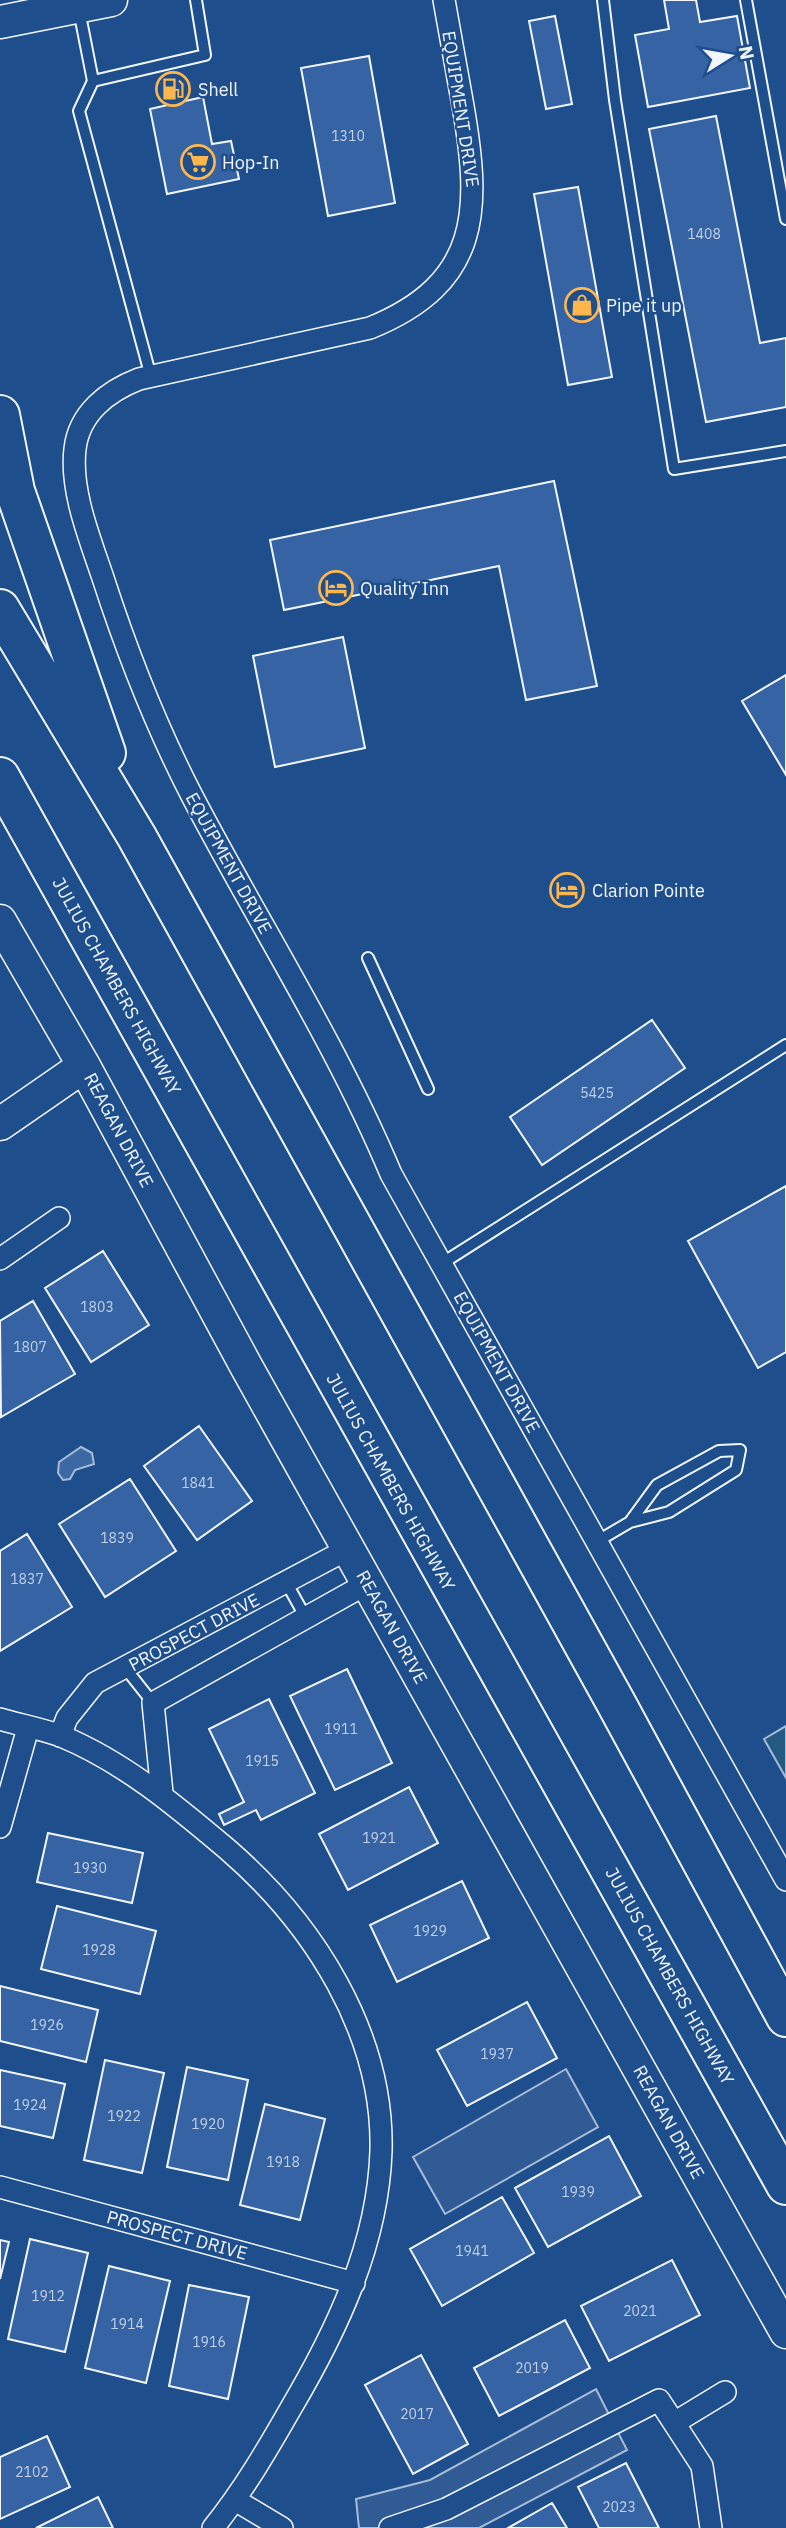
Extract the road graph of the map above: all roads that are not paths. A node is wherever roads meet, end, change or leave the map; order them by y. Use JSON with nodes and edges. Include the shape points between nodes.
{"nodes":[{"id":1,"x":111,"y":0,"type":"edge"},
{"id":2,"x":196,"y":0,"type":"edge"},
{"id":3,"x":444,"y":0,"type":"edge"},
{"id":4,"x":603,"y":0,"type":"edge"},
{"id":5,"x":746,"y":0,"type":"edge"},
{"id":6,"x":79,"y":6,"type":"junction"},
{"id":7,"x":0,"y":22,"type":"edge"},
{"id":8,"x":93,"y":81,"type":"junction"},
{"id":9,"x":786,"y":219,"type":"edge"},
{"id":10,"x":151,"y":377,"type":"junction"},
{"id":11,"x":0,"y":415,"type":"edge"},
{"id":12,"x":786,"y":451,"type":"edge"},
{"id":13,"x":0,"y":609,"type":"edge"},
{"id":14,"x":0,"y":777,"type":"edge"},
{"id":15,"x":0,"y":817,"type":"edge"},
{"id":16,"x":136,"y":836,"type":"junction"},
{"id":17,"x":66,"y":895,"type":"junction"},
{"id":18,"x":0,"y":921,"type":"edge"},
{"id":19,"x":369,"y":958,"type":"dead end"},
{"id":20,"x":786,"y":1045,"type":"edge"},
{"id":21,"x":84,"y":1066,"type":"junction"},
{"id":22,"x":428,"y":1089,"type":"dead end"},
{"id":23,"x":0,"y":1124,"type":"edge"},
{"id":24,"x":59,"y":1218,"type":"dead end"},
{"id":25,"x":0,"y":1259,"type":"edge"},
{"id":26,"x":441,"y":1264,"type":"junction"},
{"id":27,"x":630,"y":1522,"type":"junction"},
{"id":28,"x":596,"y":1542,"type":"junction"},
{"id":29,"x":348,"y":1549,"type":"junction"},
{"id":30,"x":286,"y":1582,"type":"junction"},
{"id":31,"x":368,"y":1583,"type":"junction"},
{"id":32,"x":306,"y":1618,"type":"junction"},
{"id":33,"x":126,"y":1669,"type":"junction"},
{"id":34,"x":153,"y":1703,"type":"junction"},
{"id":35,"x":0,"y":1719,"type":"edge"},
{"id":36,"x":28,"y":1728,"type":"junction"},
{"id":37,"x":60,"y":1736,"type":"junction"},
{"id":38,"x":162,"y":1793,"type":"junction"},
{"id":39,"x":0,"y":1826,"type":"edge"},
{"id":40,"x":786,"y":1880,"type":"edge"},
{"id":41,"x":786,"y":2017,"type":"edge"},
{"id":42,"x":786,"y":2185,"type":"edge"},
{"id":43,"x":0,"y":2187,"type":"edge"},
{"id":44,"x":354,"y":2283,"type":"junction"},
{"id":45,"x":786,"y":2332,"type":"edge"},
{"id":46,"x":725,"y":2392,"type":"dead end"},
{"id":47,"x":674,"y":2423,"type":"junction"},
{"id":48,"x":235,"y":2500,"type":"junction"},
{"id":49,"x":213,"y":2528,"type":"edge"},
{"id":50,"x":282,"y":2528,"type":"edge"},
{"id":51,"x":390,"y":2528,"type":"edge"},
{"id":52,"x":711,"y":2528,"type":"edge"}],
"edges":[{"from":1,"to":6,"type":"street"},
{"from":2,"to":8,"type":"lane","via":[[205,55]]},
{"from":3,"to":10,"type":"street","name":"EQUIPMENT DRIVE","via":[[473,163],[474,198],[462,248],[437,286],[400,315],[370,328]]},
{"from":4,"to":12,"type":"lane","via":[[674,470]]},
{"from":5,"to":9,"type":"lane"},
{"from":6,"to":7,"type":"street"},
{"from":6,"to":8,"type":"lane"},
{"from":8,"to":10,"type":"lane","via":[[79,111]]},
{"from":10,"to":26,"type":"street","name":"EQUIPMENT DRIVE","via":[[116,388],[97,403],[83,423],[75,447],[74,471],[103,580],[154,718],[191,794],[347,1076],[391,1174]]},
{"from":11,"to":16,"type":"highway","via":[[15,491]]},
{"from":13,"to":16,"type":"highway"},
{"from":14,"to":17,"type":"highway","name":"JULIUS CHAMBERS HIGHWAY"},
{"from":15,"to":17,"type":"highway"},
{"from":16,"to":41,"type":"highway"},
{"from":17,"to":42,"type":"highway","name":"JULIUS CHAMBERS HIGHWAY"},
{"from":18,"to":21,"type":"street","name":"REAGAN DRIVE"},
{"from":19,"to":22,"type":"lane"},
{"from":20,"to":26,"type":"lane"},
{"from":21,"to":23,"type":"street"},
{"from":21,"to":29,"type":"street","name":"REAGAN DRIVE"},
{"from":24,"to":25,"type":"street"},
{"from":26,"to":28,"type":"street","name":"EQUIPMENT DRIVE"},
{"from":27,"to":27,"type":"lane","via":[[669,1512],[736,1470],[740,1450],[719,1451],[657,1485]]},
{"from":27,"to":28,"type":"lane"},
{"from":28,"to":40,"type":"street","name":"EQUIPMENT DRIVE"},
{"from":29,"to":30,"type":"street","name":"PROSPECT DRIVE"},
{"from":29,"to":31,"type":"street","name":"REAGAN DRIVE"},
{"from":30,"to":32,"type":"lane"},
{"from":30,"to":33,"type":"street","name":"PROSPECT DRIVE"},
{"from":31,"to":32,"type":"street"},
{"from":31,"to":45,"type":"street","name":"REAGAN DRIVE"},
{"from":32,"to":34,"type":"street"},
{"from":33,"to":34,"type":"lane"},
{"from":33,"to":37,"type":"street","name":"PROSPECT DRIVE","via":[[95,1683],[67,1718]]},
{"from":34,"to":38,"type":"street"},
{"from":35,"to":36,"type":"street"},
{"from":36,"to":37,"type":"street"},
{"from":36,"to":39,"type":"street"},
{"from":37,"to":38,"type":"street"},
{"from":38,"to":44,"type":"street","via":[[255,1872],[296,1918],[356,2018],[373,2081],[381,2152],[375,2199]]},
{"from":43,"to":44,"type":"street","name":"PROSPECT DRIVE"},
{"from":44,"to":48,"type":"street","via":[[314,2369]]},
{"from":46,"to":47,"type":"street"},
{"from":47,"to":51,"type":"street","via":[[659,2400],[446,2509]]},
{"from":47,"to":52,"type":"street","via":[[702,2466]]},
{"from":48,"to":49,"type":"street"},
{"from":48,"to":50,"type":"street"}]}
